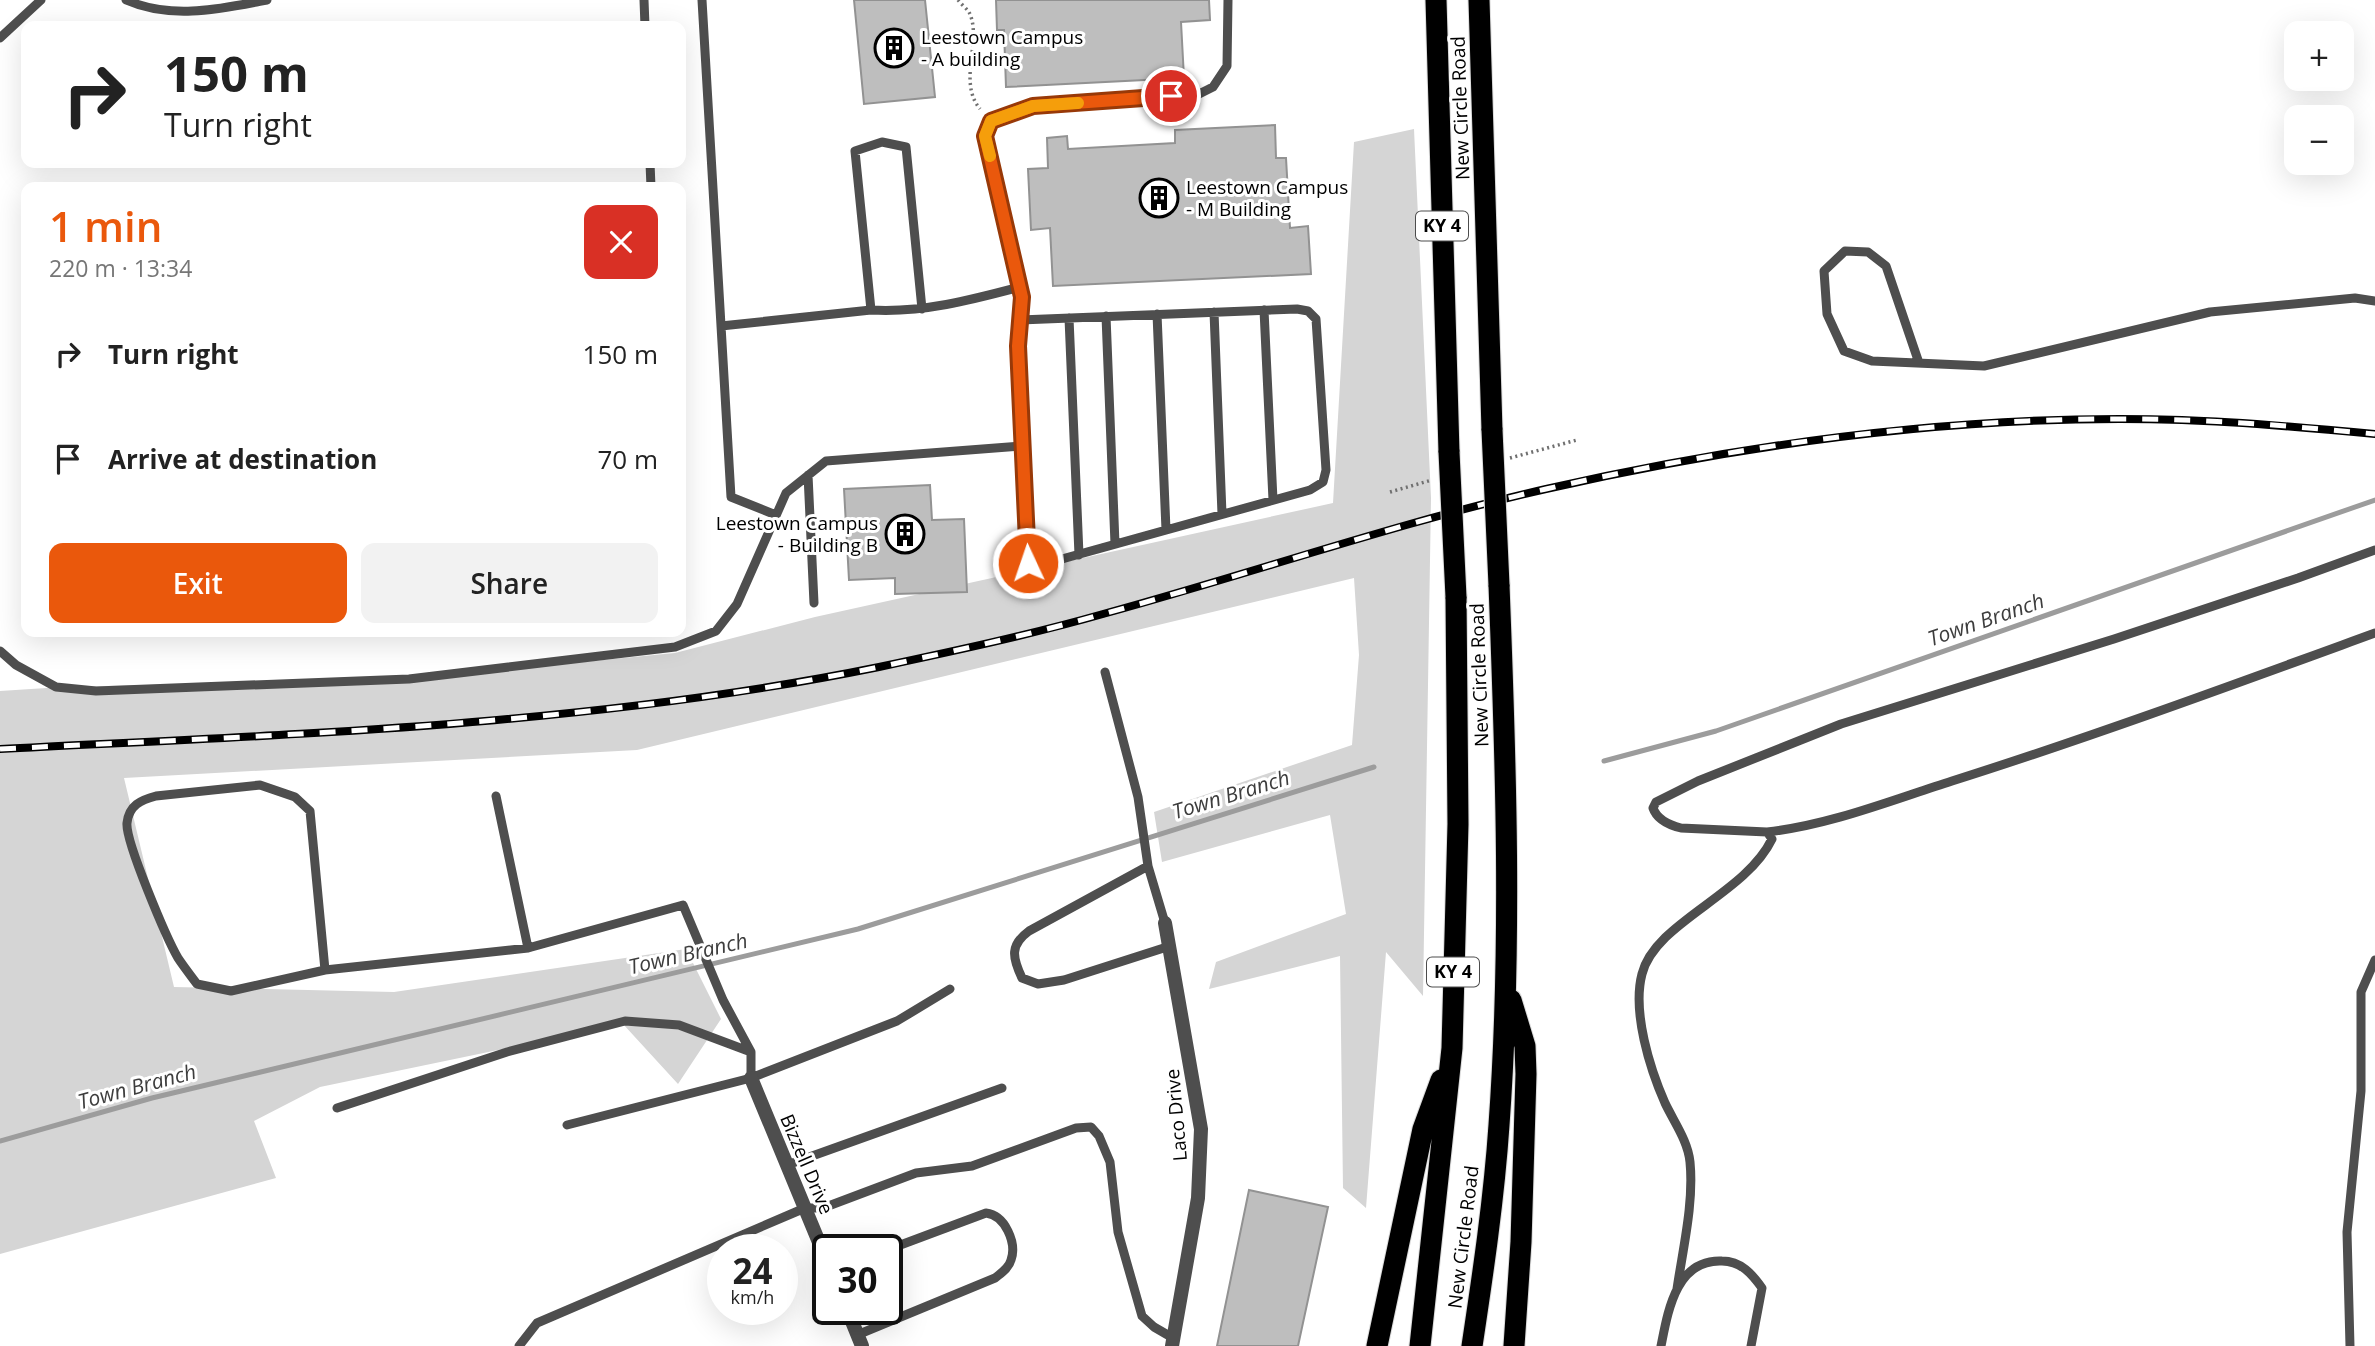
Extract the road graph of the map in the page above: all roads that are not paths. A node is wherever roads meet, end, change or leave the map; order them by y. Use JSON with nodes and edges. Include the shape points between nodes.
{"nodes":[{"id":1,"x":41,"y":0,"type":"edge"},
{"id":2,"x":126,"y":0,"type":"edge"},
{"id":3,"x":267,"y":0,"type":"edge"},
{"id":4,"x":644,"y":0,"type":"edge"},
{"id":5,"x":702,"y":0,"type":"edge"},
{"id":6,"x":1228,"y":0,"type":"edge"},
{"id":7,"x":1436,"y":0,"type":"edge"},
{"id":8,"x":1479,"y":0,"type":"edge"},
{"id":9,"x":645,"y":21,"type":"edge"},
{"id":10,"x":0,"y":38,"type":"edge"},
{"id":11,"x":991,"y":121,"type":"joint"},
{"id":12,"x":1020,"y":287,"type":"junction"},
{"id":13,"x":2375,"y":301,"type":"edge"},
{"id":14,"x":922,"y":309,"type":"junction"},
{"id":15,"x":871,"y":310,"type":"junction"},
{"id":16,"x":1264,"y":310,"type":"junction"},
{"id":17,"x":1214,"y":312,"type":"junction"},
{"id":18,"x":1157,"y":314,"type":"junction"},
{"id":19,"x":1106,"y":316,"type":"junction"},
{"id":20,"x":1069,"y":318,"type":"junction"},
{"id":21,"x":1020,"y":320,"type":"junction"},
{"id":22,"x":721,"y":326,"type":"junction"},
{"id":23,"x":1919,"y":363,"type":"junction"},
{"id":24,"x":1022,"y":446,"type":"junction"},
{"id":25,"x":808,"y":475,"type":"junction"},
{"id":26,"x":1273,"y":500,"type":"junction"},
{"id":27,"x":1222,"y":514,"type":"junction"},
{"id":28,"x":776,"y":515,"type":"junction"},
{"id":29,"x":1166,"y":530,"type":"junction"},
{"id":30,"x":1115,"y":544,"type":"junction"},
{"id":31,"x":2375,"y":550,"type":"edge"},
{"id":32,"x":1079,"y":555,"type":"junction"},
{"id":33,"x":1028,"y":563,"type":"joint"},
{"id":34,"x":814,"y":603,"type":"dead end"},
{"id":35,"x":2375,"y":633,"type":"edge"},
{"id":36,"x":0,"y":651,"type":"edge"},
{"id":37,"x":1105,"y":672,"type":"dead end"},
{"id":38,"x":496,"y":796,"type":"dead end"},
{"id":39,"x":1767,"y":832,"type":"junction"},
{"id":40,"x":1148,"y":866,"type":"junction"},
{"id":41,"x":1165,"y":923,"type":"joint"},
{"id":42,"x":1170,"y":946,"type":"junction"},
{"id":43,"x":528,"y":948,"type":"junction"},
{"id":44,"x":2375,"y":960,"type":"edge"},
{"id":45,"x":325,"y":970,"type":"junction"},
{"id":46,"x":1506,"y":983,"type":"junction"},
{"id":47,"x":950,"y":989,"type":"dead end"},
{"id":48,"x":1452,"y":1048,"type":"junction"},
{"id":49,"x":751,"y":1052,"type":"junction"},
{"id":50,"x":751,"y":1078,"type":"junction"},
{"id":51,"x":1002,"y":1088,"type":"dead end"},
{"id":52,"x":337,"y":1108,"type":"dead end"},
{"id":53,"x":567,"y":1125,"type":"dead end"},
{"id":54,"x":787,"y":1165,"type":"junction"},
{"id":55,"x":804,"y":1208,"type":"junction"},
{"id":56,"x":815,"y":1234,"type":"edge"},
{"id":57,"x":903,"y":1244,"type":"edge"},
{"id":58,"x":1677,"y":1289,"type":"junction"},
{"id":59,"x":903,"y":1321,"type":"edge"},
{"id":60,"x":895,"y":1325,"type":"edge"},
{"id":61,"x":860,"y":1341,"type":"edge"},
{"id":62,"x":1173,"y":1342,"type":"edge"},
{"id":63,"x":519,"y":1346,"type":"edge"},
{"id":64,"x":1377,"y":1346,"type":"edge"},
{"id":65,"x":1420,"y":1346,"type":"edge"},
{"id":66,"x":1472,"y":1346,"type":"edge"},
{"id":67,"x":1514,"y":1346,"type":"edge"},
{"id":68,"x":1661,"y":1346,"type":"edge"},
{"id":69,"x":1751,"y":1346,"type":"edge"},
{"id":70,"x":2350,"y":1346,"type":"edge"}],
"edges":[{"from":1,"to":10,"type":"lane"},
{"from":2,"to":3,"type":"lane","via":[[170,12]]},
{"from":4,"to":9,"type":"lane"},
{"from":5,"to":22,"type":"lane"},
{"from":6,"to":11,"type":"lane","via":[[1227,66],[1213,87],[1199,94],[1033,106]]},
{"from":7,"to":48,"type":"highway","name":"New Circle Road","number":"KY 4","bridge":true,"via":[[1457,597],[1458,824]]},
{"from":8,"to":46,"type":"highway","name":"New Circle Road","number":"KY 4","bridge":true,"via":[[1506,820]]},
{"from":11,"to":12,"type":"street","via":[[985,136]]},
{"from":12,"to":14,"type":"lane"},
{"from":12,"to":21,"type":"street"},
{"from":13,"to":23,"type":"lane","via":[[2355,298],[2210,312],[1984,366]]},
{"from":14,"to":15,"type":"lane"},
{"from":14,"to":15,"type":"lane","via":[[906,147],[882,142],[855,151]]},
{"from":15,"to":22,"type":"lane"},
{"from":16,"to":17,"type":"lane"},
{"from":16,"to":26,"type":"lane"},
{"from":16,"to":26,"type":"lane","via":[[1297,309],[1316,319],[1326,470],[1323,482],[1310,490]]},
{"from":17,"to":18,"type":"lane"},
{"from":17,"to":27,"type":"lane"},
{"from":18,"to":19,"type":"lane"},
{"from":18,"to":29,"type":"lane"},
{"from":19,"to":20,"type":"lane"},
{"from":19,"to":30,"type":"lane"},
{"from":20,"to":21,"type":"lane"},
{"from":20,"to":32,"type":"lane"},
{"from":21,"to":24,"type":"street"},
{"from":22,"to":28,"type":"lane","via":[[731,497]]},
{"from":23,"to":23,"type":"lane","via":[[1872,361],[1844,351],[1827,314],[1824,271],[1845,251],[1868,252],[1886,266]]},
{"from":24,"to":25,"type":"lane","via":[[826,461]]},
{"from":24,"to":33,"type":"street"},
{"from":25,"to":28,"type":"lane","via":[[786,493]]},
{"from":25,"to":34,"type":"lane"},
{"from":26,"to":27,"type":"lane"},
{"from":27,"to":29,"type":"lane"},
{"from":28,"to":36,"type":"lane","via":[[737,604],[716,631],[675,647],[409,679],[96,691],[56,687]]},
{"from":29,"to":30,"type":"lane"},
{"from":30,"to":32,"type":"lane"},
{"from":31,"to":39,"type":"lane","via":[[2115,639],[1841,724],[1698,781],[1653,808],[1667,824],[1681,828]]},
{"from":32,"to":33,"type":"lane"},
{"from":35,"to":39,"type":"lane","via":[[2017,760],[1803,826]]},
{"from":37,"to":40,"type":"lane","via":[[1138,797]]},
{"from":38,"to":43,"type":"lane"},
{"from":39,"to":58,"type":"lane","via":[[1772,839],[1749,872],[1673,930],[1656,948],[1642,974],[1640,1013],[1648,1054],[1690,1162],[1690,1202]]},
{"from":40,"to":41,"type":"lane"},
{"from":40,"to":42,"type":"lane","via":[[1029,931],[1017,940],[1012,958],[1022,978],[1038,984]]},
{"from":41,"to":42,"type":"street","name":"Laco Drive"},
{"from":42,"to":62,"type":"street","name":"Laco Drive","via":[[1201,1141],[1198,1198]]},
{"from":43,"to":45,"type":"lane"},
{"from":43,"to":49,"type":"lane","via":[[683,905],[723,1000]]},
{"from":44,"to":70,"type":"lane","via":[[2361,992],[2361,1091],[2347,1232]]},
{"from":45,"to":45,"type":"lane","via":[[310,811],[295,797],[260,785],[156,796],[139,800],[131,809],[126,824],[132,848],[177,957],[197,984],[232,991]]},
{"from":46,"to":66,"type":"highway","name":"New Circle Road","number":"KY 4","via":[[1499,1126]]},
{"from":46,"to":67,"type":"highway","via":[[1525,1046],[1526,1074]]},
{"from":47,"to":50,"type":"lane","via":[[897,1021]]},
{"from":48,"to":64,"type":"highway","via":[[1423,1129]]},
{"from":48,"to":65,"type":"highway","name":"New Circle Road","number":"KY 4"},
{"from":49,"to":50,"type":"lane"},
{"from":49,"to":52,"type":"lane","via":[[679,1025],[625,1021],[507,1052]]},
{"from":50,"to":53,"type":"lane"},
{"from":50,"to":54,"type":"street","name":"Bizzell Drive"},
{"from":51,"to":54,"type":"lane"},
{"from":54,"to":55,"type":"street","name":"Bizzell Drive"},
{"from":55,"to":56,"type":"street","name":"Bizzell Drive"},
{"from":55,"to":62,"type":"lane","via":[[823,1208],[915,1173],[972,1166],[1076,1128],[1091,1127],[1110,1162],[1118,1232],[1142,1316]]},
{"from":55,"to":63,"type":"lane","via":[[537,1323]]},
{"from":57,"to":59,"type":"lane","via":[[986,1213],[995,1214],[1005,1224],[1012,1252],[1008,1267],[996,1278]]},
{"from":58,"to":68,"type":"lane"},
{"from":58,"to":69,"type":"lane","via":[[1690,1270],[1709,1260],[1730,1261],[1751,1272],[1762,1288]]},
{"from":60,"to":61,"type":"lane"}]}
